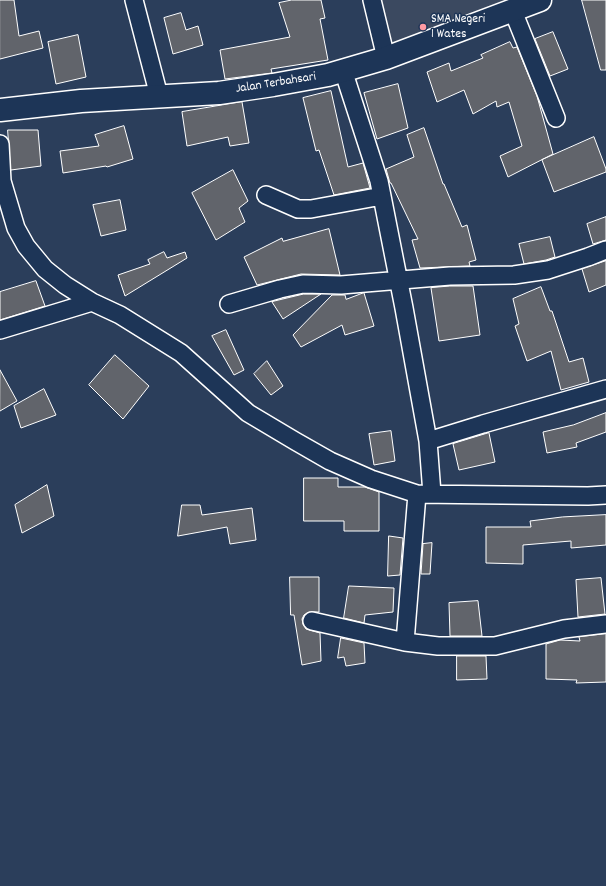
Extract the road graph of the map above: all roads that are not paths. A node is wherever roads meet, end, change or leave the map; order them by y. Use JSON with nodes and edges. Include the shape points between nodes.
{"nodes":[{"id":1,"x":134,"y":0,"type":"edge"},
{"id":2,"x":372,"y":0,"type":"edge"},
{"id":3,"x":540,"y":0,"type":"edge"},
{"id":4,"x":513,"y":10,"type":"junction"},
{"id":5,"x":386,"y":58,"type":"junction"},
{"id":6,"x":344,"y":70,"type":"junction"},
{"id":7,"x":159,"y":96,"type":"junction"},
{"id":8,"x":0,"y":110,"type":"edge"},
{"id":9,"x":556,"y":118,"type":"dead end"},
{"id":10,"x":0,"y":144,"type":"edge"},
{"id":11,"x":266,"y":195,"type":"dead end"},
{"id":12,"x":382,"y":196,"type":"junction"},
{"id":13,"x":606,"y":250,"type":"edge"},
{"id":14,"x":399,"y":280,"type":"junction"},
{"id":15,"x":92,"y":302,"type":"junction"},
{"id":16,"x":229,"y":304,"type":"dead end"},
{"id":17,"x":0,"y":330,"type":"edge"},
{"id":18,"x":606,"y":389,"type":"edge"},
{"id":19,"x":428,"y":441,"type":"junction"},
{"id":20,"x":425,"y":494,"type":"junction"},
{"id":21,"x":606,"y":495,"type":"edge"},
{"id":22,"x":312,"y":621,"type":"dead end"},
{"id":23,"x":606,"y":624,"type":"edge"},
{"id":24,"x":406,"y":642,"type":"junction"}],
"edges":[{"from":1,"to":7,"type":"street"},
{"from":2,"to":5,"type":"street"},
{"from":3,"to":4,"type":"street","name":"Jalan Terbahsari"},
{"from":4,"to":5,"type":"street","name":"Jalan Terbahsari"},
{"from":4,"to":9,"type":"street"},
{"from":5,"to":6,"type":"street","name":"Jalan Terbahsari"},
{"from":6,"to":7,"type":"street","name":"Jalan Terbahsari","via":[[281,84],[219,93]]},
{"from":6,"to":12,"type":"street"},
{"from":7,"to":8,"type":"street","name":"Jalan Terbahsari"},
{"from":10,"to":15,"type":"street","via":[[2,181],[16,228],[26,246],[45,269]]},
{"from":11,"to":12,"type":"street","via":[[298,209]]},
{"from":12,"to":14,"type":"street"},
{"from":13,"to":14,"type":"street","via":[[548,270],[514,276],[450,276]]},
{"from":14,"to":16,"type":"street","via":[[341,285],[303,284]]},
{"from":14,"to":19,"type":"street"},
{"from":15,"to":17,"type":"street"},
{"from":15,"to":20,"type":"street","via":[[120,315],[181,353],[248,413],[295,441],[330,461],[371,479]]},
{"from":18,"to":19,"type":"street"},
{"from":19,"to":20,"type":"street"},
{"from":20,"to":21,"type":"street"},
{"from":20,"to":24,"type":"street"},
{"from":22,"to":24,"type":"street"},
{"from":23,"to":24,"type":"street","via":[[564,629],[495,646],[438,646]]}]}
